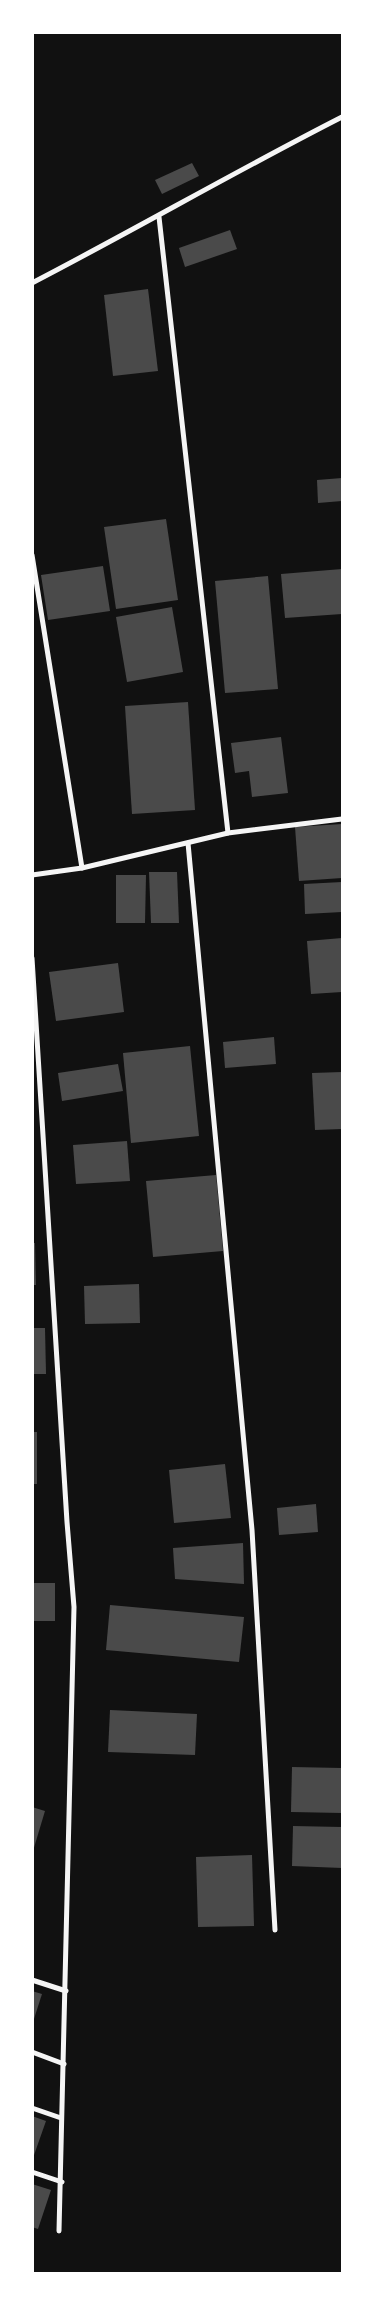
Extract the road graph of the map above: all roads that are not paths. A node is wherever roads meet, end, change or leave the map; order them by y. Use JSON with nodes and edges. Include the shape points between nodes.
{"nodes":[{"id":1,"x":342,"y":117,"type":"edge"},
{"id":2,"x":159,"y":217,"type":"junction"},
{"id":3,"x":32,"y":283,"type":"edge"},
{"id":4,"x":32,"y":555,"type":"edge"},
{"id":5,"x":342,"y":818,"type":"edge"},
{"id":6,"x":228,"y":833,"type":"junction"},
{"id":7,"x":188,"y":842,"type":"junction"},
{"id":8,"x":82,"y":868,"type":"junction"},
{"id":9,"x":32,"y":875,"type":"edge"},
{"id":10,"x":32,"y":958,"type":"edge"},
{"id":11,"x":275,"y":1930,"type":"dead end"},
{"id":12,"x":32,"y":1980,"type":"edge"},
{"id":13,"x":66,"y":1990,"type":"junction"},
{"id":14,"x":32,"y":2052,"type":"edge"},
{"id":15,"x":64,"y":2064,"type":"junction"},
{"id":16,"x":32,"y":2108,"type":"edge"},
{"id":17,"x":61,"y":2118,"type":"junction"},
{"id":18,"x":32,"y":2172,"type":"edge"},
{"id":19,"x":62,"y":2182,"type":"junction"},
{"id":20,"x":59,"y":2231,"type":"dead end"}],
"edges":[{"from":1,"to":2,"type":"street"},
{"from":2,"to":3,"type":"street"},
{"from":2,"to":6,"type":"street"},
{"from":4,"to":8,"type":"street"},
{"from":5,"to":6,"type":"street"},
{"from":6,"to":7,"type":"street"},
{"from":7,"to":8,"type":"street"},
{"from":7,"to":11,"type":"street","via":[[252,1530]]},
{"from":8,"to":9,"type":"street"},
{"from":10,"to":13,"type":"street","via":[[74,1607]]},
{"from":12,"to":13,"type":"street"},
{"from":13,"to":15,"type":"street"},
{"from":14,"to":15,"type":"street"},
{"from":15,"to":17,"type":"street"},
{"from":16,"to":17,"type":"street"},
{"from":17,"to":19,"type":"street"},
{"from":18,"to":19,"type":"street"},
{"from":19,"to":20,"type":"street"}]}
